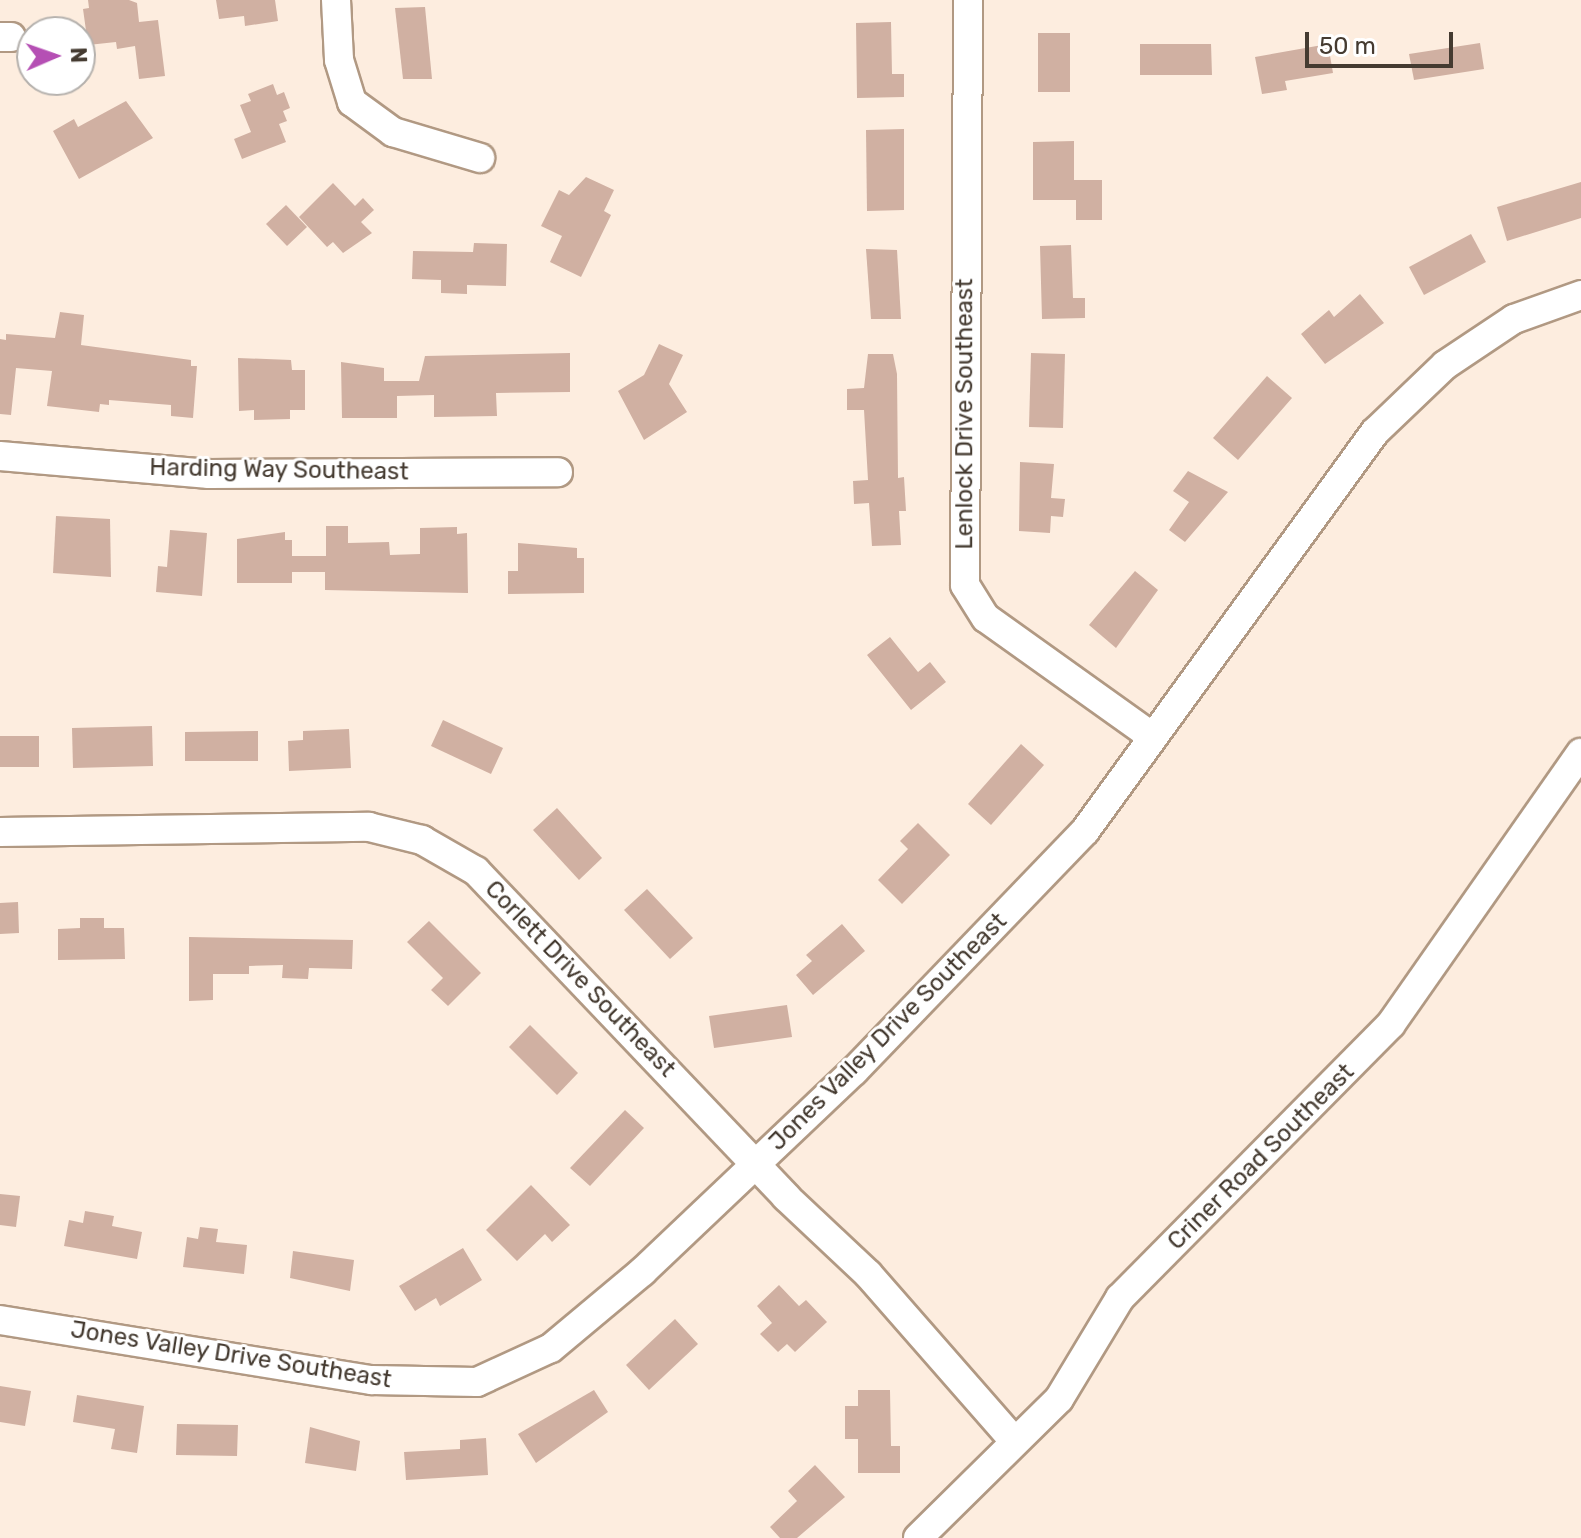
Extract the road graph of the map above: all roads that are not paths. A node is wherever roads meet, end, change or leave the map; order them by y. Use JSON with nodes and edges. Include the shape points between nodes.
{"nodes":[{"id":1,"x":336,"y":0,"type":"edge"},
{"id":2,"x":968,"y":0,"type":"edge"},
{"id":3,"x":480,"y":158,"type":"dead end"},
{"id":4,"x":1581,"y":295,"type":"edge"},
{"id":5,"x":0,"y":456,"type":"edge"},
{"id":6,"x":558,"y":472,"type":"dead end"},
{"id":7,"x":1153,"y":737,"type":"junction"},
{"id":8,"x":1581,"y":753,"type":"edge"},
{"id":9,"x":0,"y":832,"type":"edge"},
{"id":10,"x":756,"y":1164,"type":"junction"},
{"id":11,"x":0,"y":1320,"type":"edge"},
{"id":12,"x":1014,"y":1441,"type":"junction"},
{"id":13,"x":918,"y":1538,"type":"edge"}],
"edges":[{"from":1,"to":3,"type":"street","via":[[339,60],[352,102],[393,132]]},
{"from":2,"to":7,"type":"street","name":"Lenlock Drive Southeast","via":[[965,585],[986,618]]},
{"from":4,"to":7,"type":"street","name":"Jones Valley Drive Southeast","via":[[1514,319],[1445,365],[1375,432]]},
{"from":5,"to":6,"type":"street","name":"Harding Way Southeast","via":[[209,474]]},
{"from":7,"to":10,"type":"street","name":"Jones Valley Drive Southeast","via":[[1085,831],[854,1071]]},
{"from":8,"to":12,"type":"street","name":"Criner Road Southeast","via":[[1391,1024],[1120,1298],[1059,1399]]},
{"from":9,"to":10,"type":"street","name":"Corlett Drive Southeast","via":[[369,827],[422,840],[476,871]]},
{"from":10,"to":11,"type":"street","name":"Jones Valley Drive Southeast","via":[[642,1272],[551,1348],[477,1382],[372,1380]]},
{"from":10,"to":12,"type":"street","name":"Corlett Drive Southeast","via":[[868,1274]]},
{"from":12,"to":13,"type":"street","name":"Criner Road Southeast"}]}
